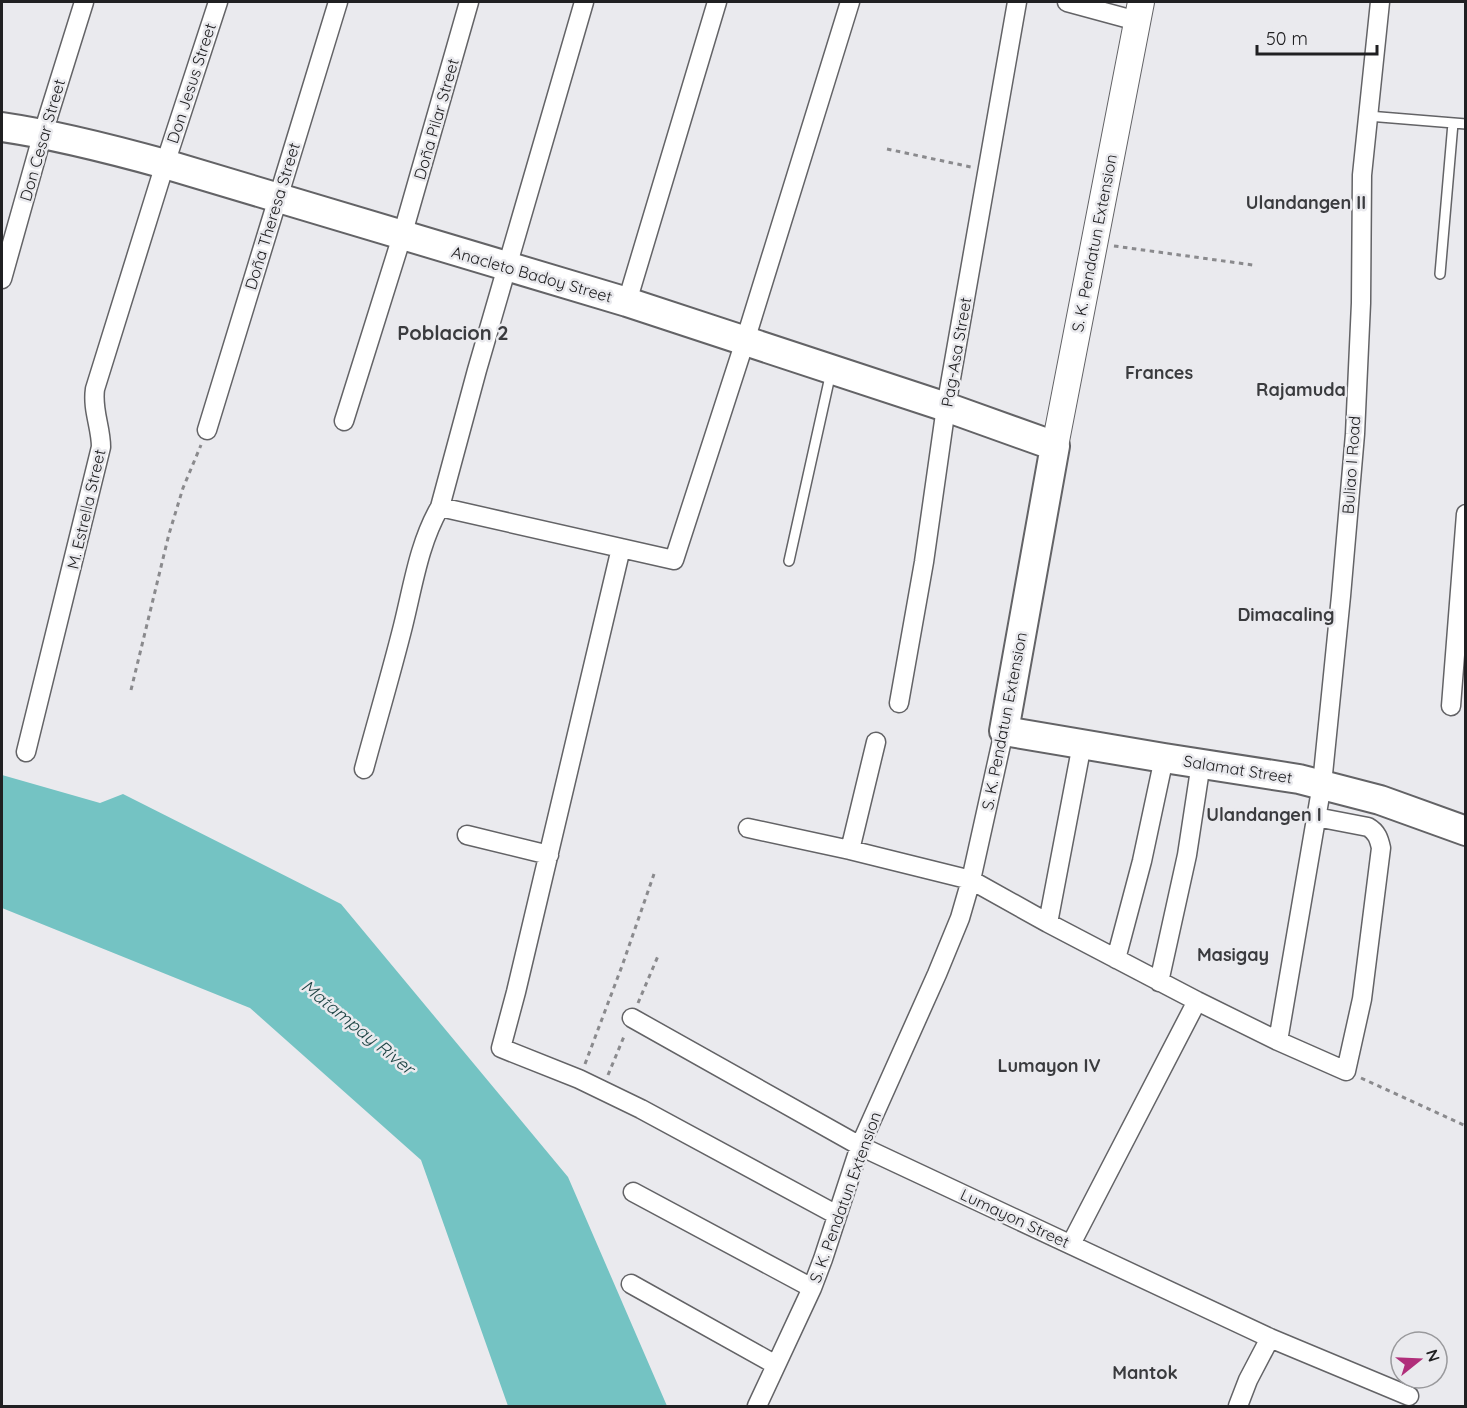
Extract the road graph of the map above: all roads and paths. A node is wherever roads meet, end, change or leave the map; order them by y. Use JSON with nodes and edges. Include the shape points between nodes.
{"nodes":[{"id":1,"x":84,"y":2,"type":"edge"},
{"id":2,"x":218,"y":2,"type":"edge"},
{"id":3,"x":338,"y":2,"type":"edge"},
{"id":4,"x":469,"y":2,"type":"edge"},
{"id":5,"x":584,"y":2,"type":"edge"},
{"id":6,"x":717,"y":2,"type":"edge"},
{"id":7,"x":850,"y":2,"type":"edge"},
{"id":8,"x":1017,"y":2,"type":"edge"},
{"id":9,"x":1067,"y":2,"type":"edge"},
{"id":10,"x":1380,"y":2,"type":"edge"},
{"id":11,"x":1139,"y":11,"type":"edge"},
{"id":12,"x":1368,"y":116,"type":"junction"},
{"id":13,"x":1453,"y":123,"type":"junction"},
{"id":14,"x":1466,"y":124,"type":"edge"},
{"id":15,"x":2,"y":127,"type":"edge"},
{"id":16,"x":43,"y":133,"type":"junction"},
{"id":17,"x":886,"y":148,"type":"dead end"},
{"id":18,"x":165,"y":164,"type":"junction"},
{"id":19,"x":987,"y":171,"type":"junction"},
{"id":20,"x":278,"y":198,"type":"junction"},
{"id":21,"x":402,"y":236,"type":"junction"},
{"id":22,"x":1094,"y":243,"type":"junction"},
{"id":23,"x":1253,"y":265,"type":"dead end"},
{"id":24,"x":508,"y":267,"type":"junction"},
{"id":25,"x":1440,"y":274,"type":"dead end"},
{"id":26,"x":2,"y":279,"type":"edge"},
{"id":27,"x":627,"y":302,"type":"junction"},
{"id":28,"x":745,"y":341,"type":"junction"},
{"id":29,"x":832,"y":370,"type":"junction"},
{"id":30,"x":946,"y":407,"type":"junction"},
{"id":31,"x":344,"y":421,"type":"dead end"},
{"id":32,"x":207,"y":430,"type":"joint"},
{"id":33,"x":1055,"y":446,"type":"junction"},
{"id":34,"x":440,"y":507,"type":"junction"},
{"id":35,"x":1466,"y":514,"type":"edge"},
{"id":36,"x":621,"y":548,"type":"junction"},
{"id":37,"x":789,"y":561,"type":"dead end"},
{"id":38,"x":131,"y":690,"type":"dead end"},
{"id":39,"x":899,"y":703,"type":"dead end"},
{"id":40,"x":1451,"y":706,"type":"dead end"},
{"id":41,"x":1004,"y":731,"type":"junction"},
{"id":42,"x":876,"y":742,"type":"dead end"},
{"id":43,"x":1082,"y":744,"type":"junction"},
{"id":44,"x":26,"y":752,"type":"dead end"},
{"id":45,"x":1164,"y":758,"type":"junction"},
{"id":46,"x":1201,"y":763,"type":"junction"},
{"id":47,"x":364,"y":769,"type":"dead end"},
{"id":48,"x":1322,"y":784,"type":"junction"},
{"id":49,"x":1316,"y":817,"type":"junction"},
{"id":50,"x":748,"y":828,"type":"dead end"},
{"id":51,"x":1466,"y":831,"type":"edge"},
{"id":52,"x":467,"y":834,"type":"dead end"},
{"id":53,"x":850,"y":850,"type":"junction"},
{"id":54,"x":549,"y":855,"type":"junction"},
{"id":55,"x":654,"y":874,"type":"dead end"},
{"id":56,"x":971,"y":880,"type":"junction"},
{"id":57,"x":1048,"y":923,"type":"junction"},
{"id":58,"x":1116,"y":959,"type":"junction"},
{"id":59,"x":1160,"y":982,"type":"junction"},
{"id":60,"x":1197,"y":1001,"type":"junction"},
{"id":61,"x":632,"y":1018,"type":"dead end"},
{"id":62,"x":1278,"y":1041,"type":"junction"},
{"id":63,"x":1346,"y":1071,"type":"junction"},
{"id":64,"x":579,"y":1079,"type":"junction"},
{"id":65,"x":1466,"y":1126,"type":"edge"},
{"id":66,"x":860,"y":1146,"type":"junction"},
{"id":67,"x":633,"y":1192,"type":"dead end"},
{"id":68,"x":837,"y":1215,"type":"junction"},
{"id":69,"x":1071,"y":1244,"type":"junction"},
{"id":70,"x":631,"y":1284,"type":"dead end"},
{"id":71,"x":812,"y":1288,"type":"junction"},
{"id":72,"x":1270,"y":1338,"type":"junction"},
{"id":73,"x":776,"y":1365,"type":"junction"},
{"id":74,"x":1409,"y":1396,"type":"dead end"},
{"id":75,"x":757,"y":1407,"type":"edge"},
{"id":76,"x":1238,"y":1407,"type":"edge"}],
"edges":[{"from":1,"to":16,"type":"street","name":"Don Cesar Street"},
{"from":2,"to":18,"type":"street","name":"Don Jesus Street"},
{"from":3,"to":20,"type":"street","name":"Doña Theresa Street"},
{"from":4,"to":21,"type":"street","name":"Doña Pilar Street"},
{"from":5,"to":24,"type":"street"},
{"from":6,"to":27,"type":"street"},
{"from":7,"to":28,"type":"street"},
{"from":8,"to":19,"type":"street","name":"Pag-Asa Street"},
{"from":9,"to":11,"type":"street"},
{"from":10,"to":12,"type":"street","name":"Buliao I Road"},
{"from":11,"to":22,"type":"street","name":"S. K. Pendatun Extension"},
{"from":12,"to":13,"type":"lane"},
{"from":12,"to":48,"type":"street","name":"Buliao I Road","via":[[1362,175],[1354,434]]},
{"from":13,"to":14,"type":"lane"},
{"from":13,"to":25,"type":"lane"},
{"from":15,"to":16,"type":"main road","name":"Anacleto Badoy Street"},
{"from":16,"to":18,"type":"main road","name":"Anacleto Badoy Street"},
{"from":16,"to":26,"type":"street","name":"Don Cesar Street"},
{"from":17,"to":19,"type":"path"},
{"from":18,"to":20,"type":"main road","name":"Anacleto Badoy Street"},
{"from":18,"to":44,"type":"street","name":"M. Estrella Street","via":[[95,389],[94,411],[101,447]]},
{"from":19,"to":30,"type":"street","name":"Pag-Asa Street"},
{"from":20,"to":21,"type":"main road","name":"Anacleto Badoy Street"},
{"from":20,"to":32,"type":"street","name":"Doña Theresa Street"},
{"from":21,"to":24,"type":"main road","name":"Anacleto Badoy Street"},
{"from":21,"to":31,"type":"street","name":"Doña Pilar Street"},
{"from":22,"to":23,"type":"path"},
{"from":22,"to":33,"type":"street","name":"S. K. Pendatun Extension"},
{"from":24,"to":27,"type":"main road","name":"Anacleto Badoy Street"},
{"from":24,"to":34,"type":"street"},
{"from":27,"to":28,"type":"main road","name":"Anacleto Badoy Street"},
{"from":28,"to":29,"type":"main road","name":"Anacleto Badoy Street"},
{"from":28,"to":36,"type":"street","via":[[674,560]]},
{"from":29,"to":30,"type":"main road","name":"Anacleto Badoy Street"},
{"from":29,"to":37,"type":"lane"},
{"from":30,"to":33,"type":"main road","name":"Anacleto Badoy Street"},
{"from":30,"to":39,"type":"street","name":"Pag-Asa Street"},
{"from":32,"to":38,"type":"path","via":[[169,534]]},
{"from":33,"to":41,"type":"main road","name":"S. K. Pendatun Extension"},
{"from":34,"to":36,"type":"street"},
{"from":34,"to":47,"type":"street","via":[[424,540]]},
{"from":35,"to":40,"type":"street"},
{"from":36,"to":54,"type":"street"},
{"from":41,"to":43,"type":"main road","name":"Salamat Street"},
{"from":41,"to":56,"type":"street","name":"S. K. Pendatun Extension"},
{"from":42,"to":53,"type":"street"},
{"from":43,"to":45,"type":"main road","name":"Salamat Street"},
{"from":43,"to":57,"type":"street"},
{"from":45,"to":46,"type":"main road","name":"Salamat Street"},
{"from":45,"to":58,"type":"street"},
{"from":46,"to":48,"type":"main road","name":"Salamat Street"},
{"from":46,"to":59,"type":"street"},
{"from":48,"to":49,"type":"street","name":"Buliao I Road"},
{"from":48,"to":51,"type":"main road","name":"Salamat Street"},
{"from":49,"to":62,"type":"street","name":"Buliao I Road"},
{"from":49,"to":63,"type":"street","via":[[1368,827],[1379,838],[1381,849],[1362,999]]},
{"from":50,"to":53,"type":"street"},
{"from":52,"to":54,"type":"street"},
{"from":53,"to":56,"type":"street"},
{"from":54,"to":64,"type":"street","via":[[501,1048]]},
{"from":55,"to":64,"type":"path"},
{"from":56,"to":57,"type":"street"},
{"from":56,"to":66,"type":"street","name":"S. K. Pendatun Extension","via":[[938,974]]},
{"from":57,"to":58,"type":"street"},
{"from":58,"to":59,"type":"street"},
{"from":59,"to":60,"type":"street"},
{"from":60,"to":62,"type":"street"},
{"from":60,"to":69,"type":"street"},
{"from":61,"to":66,"type":"street","name":"Lumayon Street"},
{"from":62,"to":63,"type":"street"},
{"from":63,"to":65,"type":"path"},
{"from":64,"to":68,"type":"street"},
{"from":66,"to":68,"type":"street","name":"S. K. Pendatun Extension"},
{"from":66,"to":69,"type":"street","name":"Lumayon Street"},
{"from":67,"to":71,"type":"street"},
{"from":68,"to":71,"type":"street","name":"S. K. Pendatun Extension"},
{"from":69,"to":72,"type":"street","name":"Lumayon Street"},
{"from":70,"to":73,"type":"street"},
{"from":71,"to":73,"type":"street","name":"S. K. Pendatun Extension"},
{"from":72,"to":74,"type":"street","name":"Lumayon Street"},
{"from":72,"to":76,"type":"street"},
{"from":73,"to":75,"type":"street","name":"S. K. Pendatun Extension"}]}
